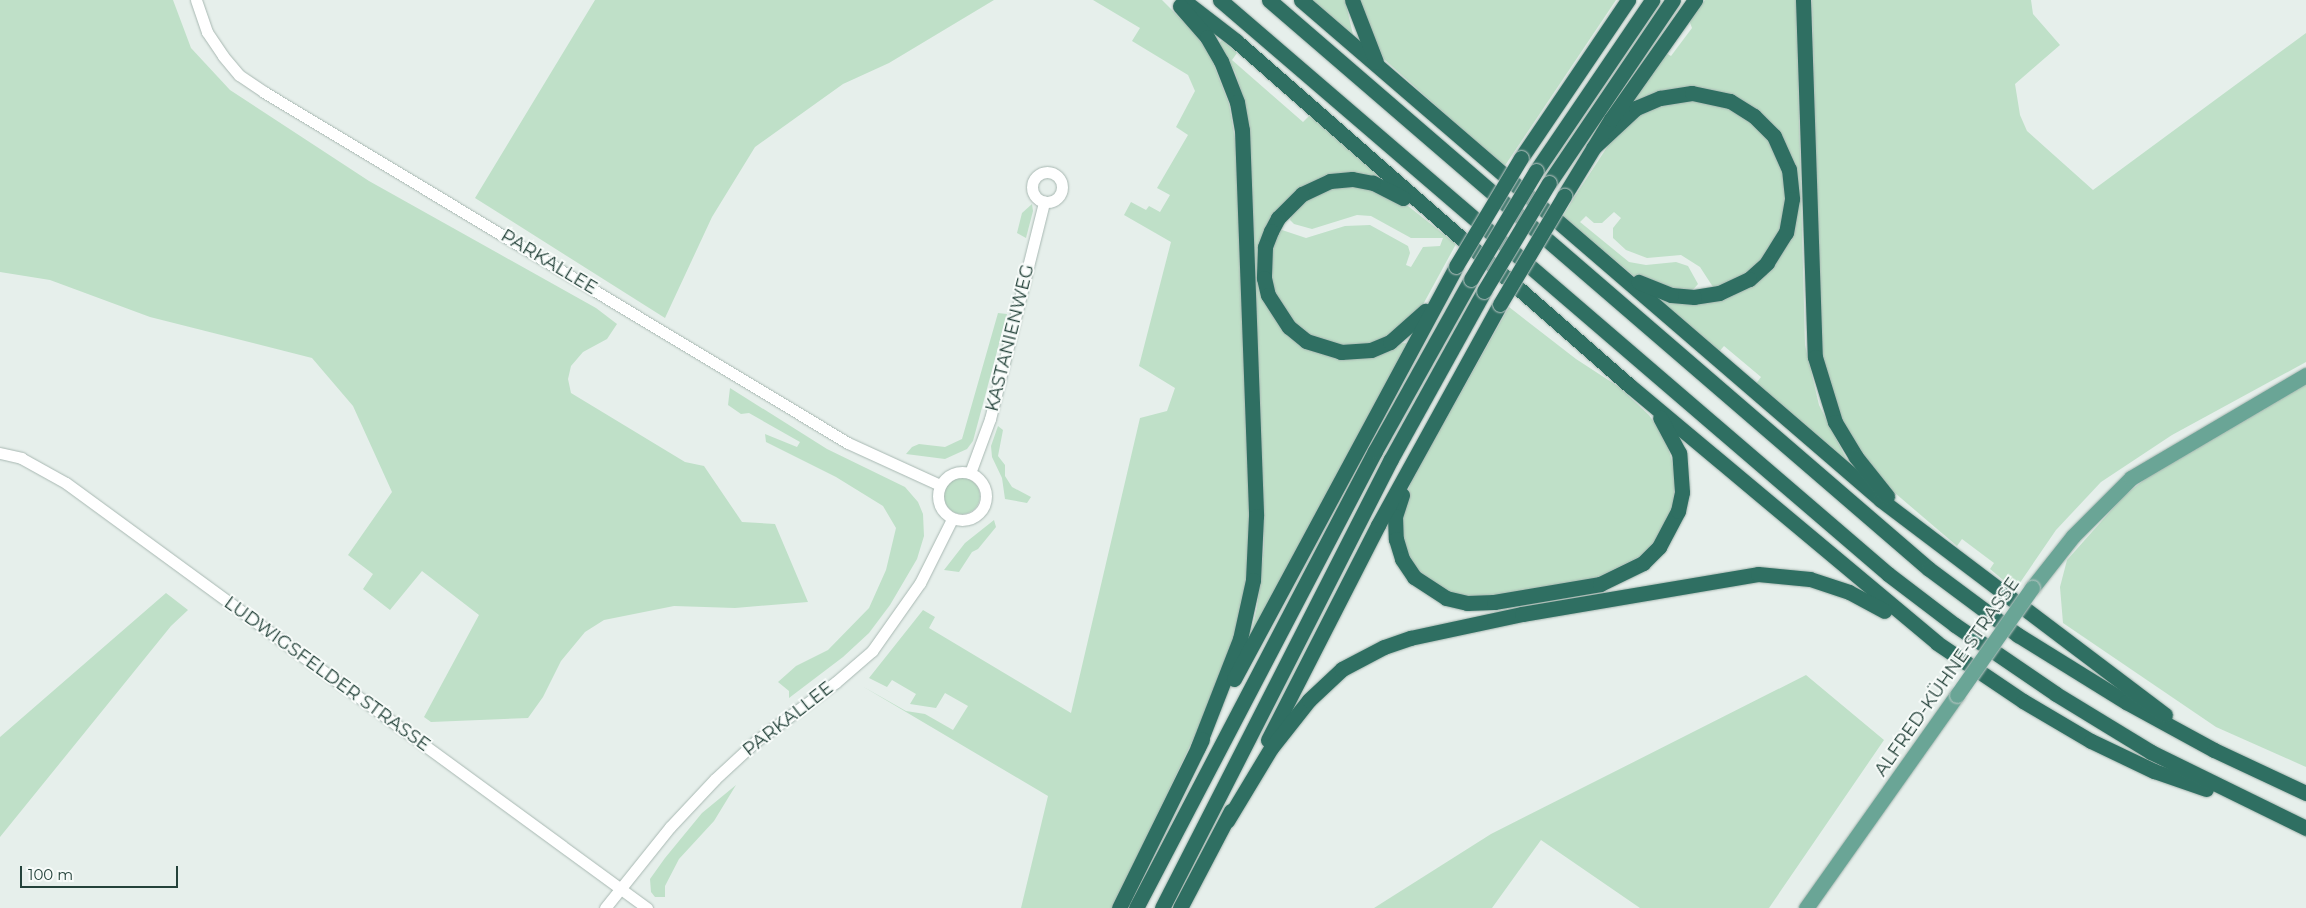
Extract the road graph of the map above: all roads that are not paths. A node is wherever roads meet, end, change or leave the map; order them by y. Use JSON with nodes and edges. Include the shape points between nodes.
{"nodes":[{"id":1,"x":196,"y":0,"type":"edge"},
{"id":2,"x":1174,"y":0,"type":"edge"},
{"id":3,"x":1183,"y":0,"type":"edge"},
{"id":4,"x":1220,"y":0,"type":"edge"},
{"id":5,"x":1269,"y":0,"type":"edge"},
{"id":6,"x":1301,"y":0,"type":"edge"},
{"id":7,"x":1352,"y":0,"type":"edge"},
{"id":8,"x":1652,"y":0,"type":"edge"},
{"id":9,"x":1673,"y":0,"type":"edge"},
{"id":10,"x":1695,"y":0,"type":"edge"},
{"id":11,"x":1803,"y":0,"type":"edge"},
{"id":12,"x":1624,"y":3,"type":"edge"},
{"id":13,"x":1378,"y":66,"type":"junction"},
{"id":14,"x":1593,"y":148,"type":"junction"},
{"id":15,"x":1044,"y":202,"type":"dead end"},
{"id":16,"x":1558,"y":221,"type":"junction"},
{"id":17,"x":1475,"y":254,"type":"junction"},
{"id":18,"x":1443,"y":290,"type":"junction"},
{"id":19,"x":2306,"y":375,"type":"edge"},
{"id":20,"x":1630,"y":386,"type":"junction"},
{"id":21,"x":1420,"y":447,"type":"junction"},
{"id":22,"x":0,"y":453,"type":"edge"},
{"id":23,"x":970,"y":473,"type":"junction"},
{"id":24,"x":940,"y":485,"type":"junction"},
{"id":25,"x":952,"y":519,"type":"junction"},
{"id":26,"x":1906,"y":520,"type":"junction"},
{"id":27,"x":1937,"y":643,"type":"junction"},
{"id":28,"x":2189,"y":736,"type":"junction"},
{"id":29,"x":1198,"y":747,"type":"junction"},
{"id":30,"x":2306,"y":793,"type":"edge"},
{"id":31,"x":2268,"y":811,"type":"junction"},
{"id":32,"x":1227,"y":821,"type":"junction"},
{"id":33,"x":2306,"y":828,"type":"edge"},
{"id":34,"x":620,"y":888,"type":"junction"},
{"id":35,"x":605,"y":908,"type":"edge"},
{"id":36,"x":647,"y":908,"type":"edge"},
{"id":37,"x":1119,"y":908,"type":"edge"},
{"id":38,"x":1136,"y":908,"type":"edge"},
{"id":39,"x":1162,"y":908,"type":"edge"},
{"id":40,"x":1180,"y":908,"type":"edge"},
{"id":41,"x":1806,"y":908,"type":"edge"}],
"edges":[{"from":1,"to":24,"type":"street","name":"PARKALLEE","via":[[207,32],[222,56],[239,75],[264,92],[848,443]]},
{"from":2,"to":29,"type":"highway","via":[[1207,37],[1221,61],[1237,102],[1242,130],[1256,516],[1251,592],[1232,664]]},
{"from":3,"to":17,"type":"highway","via":[[1236,41]]},
{"from":4,"to":31,"type":"highway","via":[[1896,579],[2003,659],[2095,718],[2151,752]]},
{"from":5,"to":28,"type":"highway","via":[[1929,569],[2050,656]]},
{"from":6,"to":13,"type":"highway"},
{"from":7,"to":13,"type":"highway"},
{"from":8,"to":38,"type":"highway","bridge":true,"via":[[1536,171],[1471,279],[1375,451]]},
{"from":9,"to":39,"type":"highway","bridge":true,"via":[[1549,183],[1484,291],[1391,459]]},
{"from":10,"to":14,"type":"highway"},
{"from":11,"to":26,"type":"highway","via":[[1810,290],[1817,364],[1826,400],[1845,442]]},
{"from":12,"to":18,"type":"highway","bridge":true,"via":[[1520,158]]},
{"from":13,"to":16,"type":"highway"},
{"from":14,"to":16,"type":"highway","via":[[1628,114],[1651,101],[1679,93],[1717,97],[1747,111],[1774,136],[1789,169],[1792,199],[1786,232],[1767,262],[1750,279],[1720,293],[1694,297],[1671,295],[1643,286]]},
{"from":14,"to":21,"type":"highway","bridge":true},
{"from":15,"to":23,"type":"street","name":"KASTANIENWEG","via":[[990,419]]},
{"from":16,"to":26,"type":"highway"},
{"from":17,"to":18,"type":"highway","via":[[1406,199],[1373,183],[1352,180],[1330,181],[1291,202],[1271,231],[1263,263],[1268,294],[1289,328],[1306,341],[1341,352],[1371,350],[1404,333]]},
{"from":17,"to":20,"type":"highway"},
{"from":18,"to":29,"type":"highway"},
{"from":19,"to":41,"type":"main road","name":"ALFRED-KÜHNE-STRASSE","bridge":true,"via":[[2131,478],[2073,536],[2032,588]]},
{"from":20,"to":21,"type":"highway","via":[[1661,420],[1679,453],[1682,492],[1678,511],[1659,547],[1643,563],[1600,584],[1494,602],[1454,599],[1428,588],[1414,577],[1402,560],[1396,539],[1395,516]]},
{"from":20,"to":27,"type":"highway"},
{"from":21,"to":32,"type":"highway"},
{"from":22,"to":34,"type":"street","name":"LUDWIGSFELDER STRASSE","via":[[21,458],[66,484]]},
{"from":23,"to":24,"type":"street","via":[[953,473]]},
{"from":23,"to":25,"type":"street","via":[[983,482],[985,505],[975,517]]},
{"from":24,"to":25,"type":"street","via":[[938,500]]},
{"from":25,"to":34,"type":"street","name":"PARKALLEE","via":[[920,583],[872,651],[735,760],[687,808]]},
{"from":26,"to":28,"type":"highway","via":[[2146,699]]},
{"from":27,"to":31,"type":"highway","via":[[2023,701],[2091,741],[2154,771]]},
{"from":27,"to":32,"type":"highway","via":[[1849,592],[1810,579],[1758,574],[1541,611],[1410,638],[1358,661],[1326,682],[1290,722],[1257,768]]},
{"from":28,"to":30,"type":"highway"},
{"from":29,"to":37,"type":"highway"},
{"from":31,"to":33,"type":"highway"},
{"from":32,"to":40,"type":"highway"},
{"from":34,"to":35,"type":"street","name":"PARKALLEE"},
{"from":34,"to":36,"type":"street","name":"LUDWIGSFELDER STRASSE"}]}
